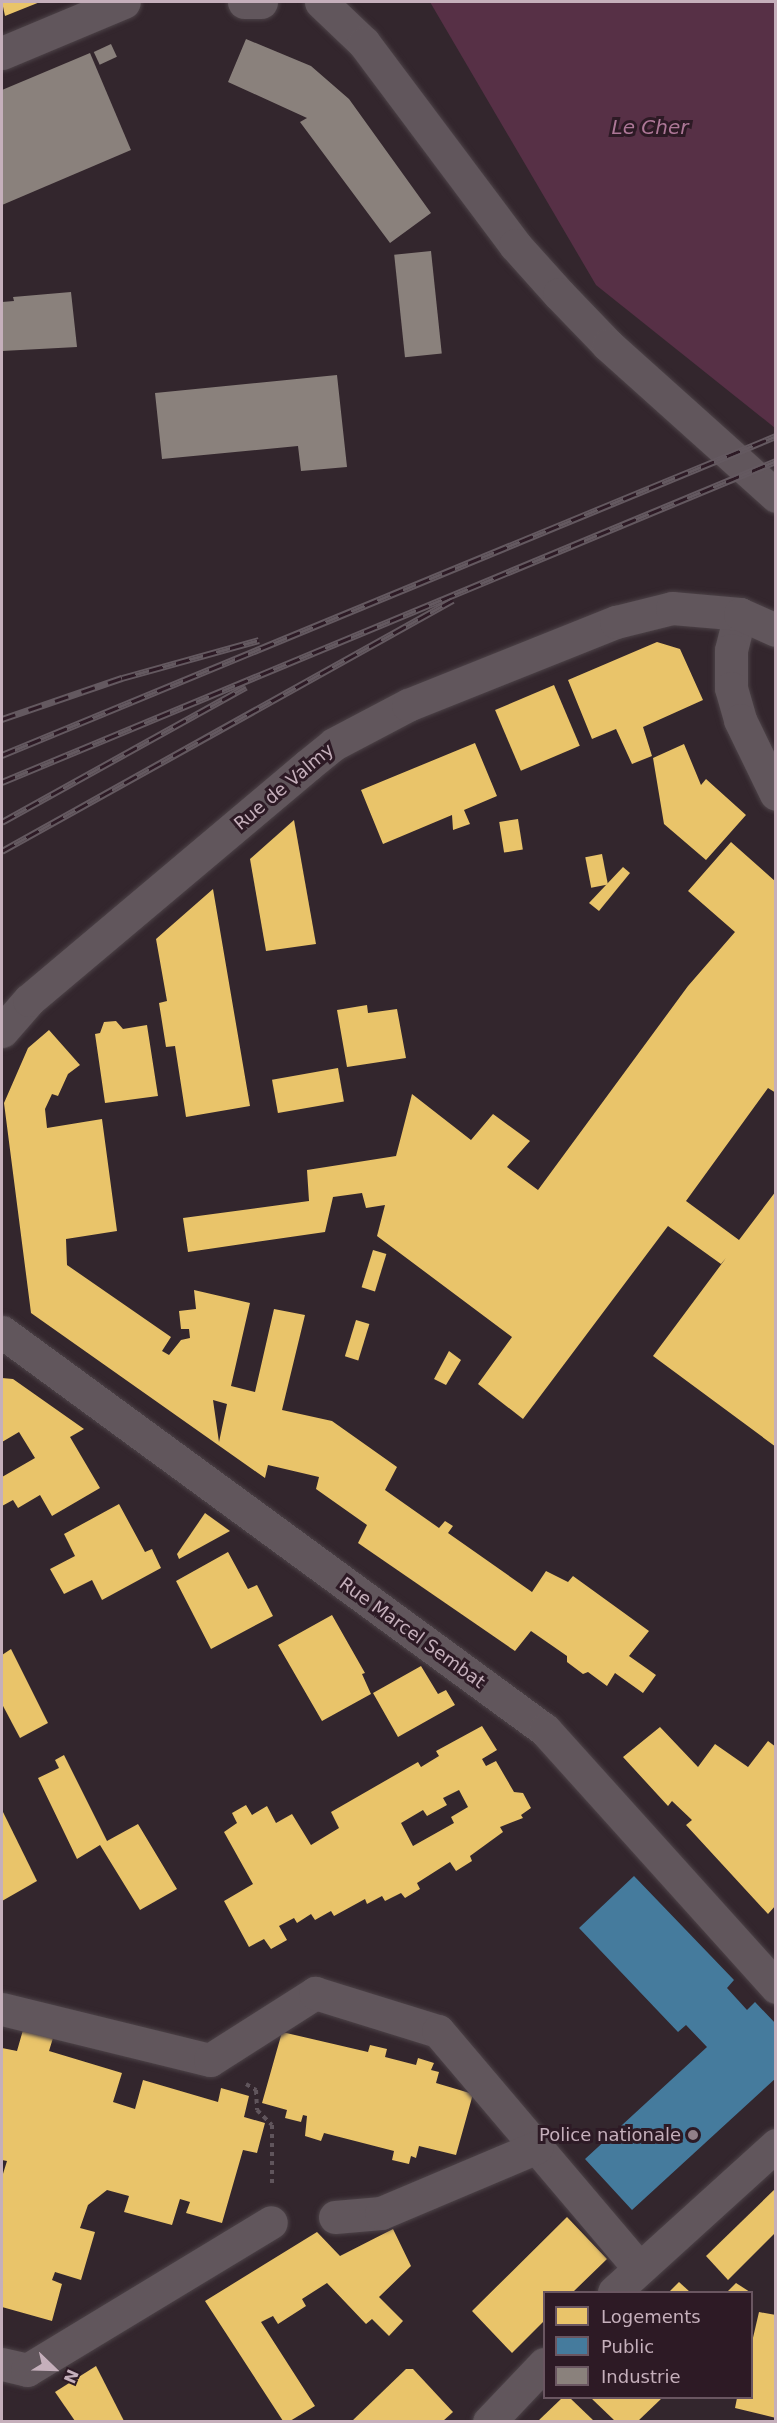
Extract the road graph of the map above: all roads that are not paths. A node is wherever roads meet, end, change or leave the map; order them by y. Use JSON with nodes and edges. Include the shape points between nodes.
{"nodes":[{"id":1,"x":124,"y":2,"type":"edge"},
{"id":2,"x":244,"y":2,"type":"edge"},
{"id":3,"x":261,"y":2,"type":"edge"},
{"id":4,"x":321,"y":2,"type":"edge"},
{"id":5,"x":2,"y":53,"type":"edge"},
{"id":6,"x":776,"y":496,"type":"edge"},
{"id":7,"x":740,"y":614,"type":"junction"},
{"id":8,"x":776,"y":630,"type":"edge"},
{"id":9,"x":776,"y":794,"type":"edge"},
{"id":10,"x":2,"y":1030,"type":"edge"},
{"id":11,"x":2,"y":1332,"type":"edge"},
{"id":12,"x":776,"y":1987,"type":"edge"},
{"id":13,"x":2,"y":2009,"type":"edge"},
{"id":14,"x":776,"y":2145,"type":"edge"},
{"id":15,"x":537,"y":2147,"type":"junction"},
{"id":16,"x":335,"y":2217,"type":"dead end"},
{"id":17,"x":271,"y":2222,"type":"road end"},
{"id":18,"x":638,"y":2267,"type":"junction"},
{"id":19,"x":615,"y":2291,"type":"edge"},
{"id":20,"x":2,"y":2364,"type":"edge"},
{"id":21,"x":543,"y":2365,"type":"edge"},
{"id":22,"x":489,"y":2421,"type":"edge"}],
"edges":[{"from":1,"to":5,"type":"street"},
{"from":2,"to":3,"type":"street"},
{"from":4,"to":6,"type":"street","via":[[364,43],[515,245],[559,294],[608,345]]},
{"from":7,"to":8,"type":"street","name":"Rue de Valmy"},
{"from":7,"to":9,"type":"street","via":[[731,650],[731,688],[740,720]]},
{"from":7,"to":10,"type":"street","name":"Rue de Valmy","via":[[672,608],[616,622],[408,705],[334,744],[36,994]]},
{"from":11,"to":12,"type":"street","name":"Rue Marcel Sembat","via":[[545,1730]]},
{"from":13,"to":15,"type":"street","via":[[210,2060],[315,1993],[438,2031]]},
{"from":14,"to":18,"type":"street"},
{"from":15,"to":16,"type":"street","via":[[381,2214]]},
{"from":15,"to":18,"type":"street"},
{"from":17,"to":20,"type":"street","via":[[27,2370]]},
{"from":18,"to":19,"type":"street"},
{"from":21,"to":22,"type":"street"}]}
